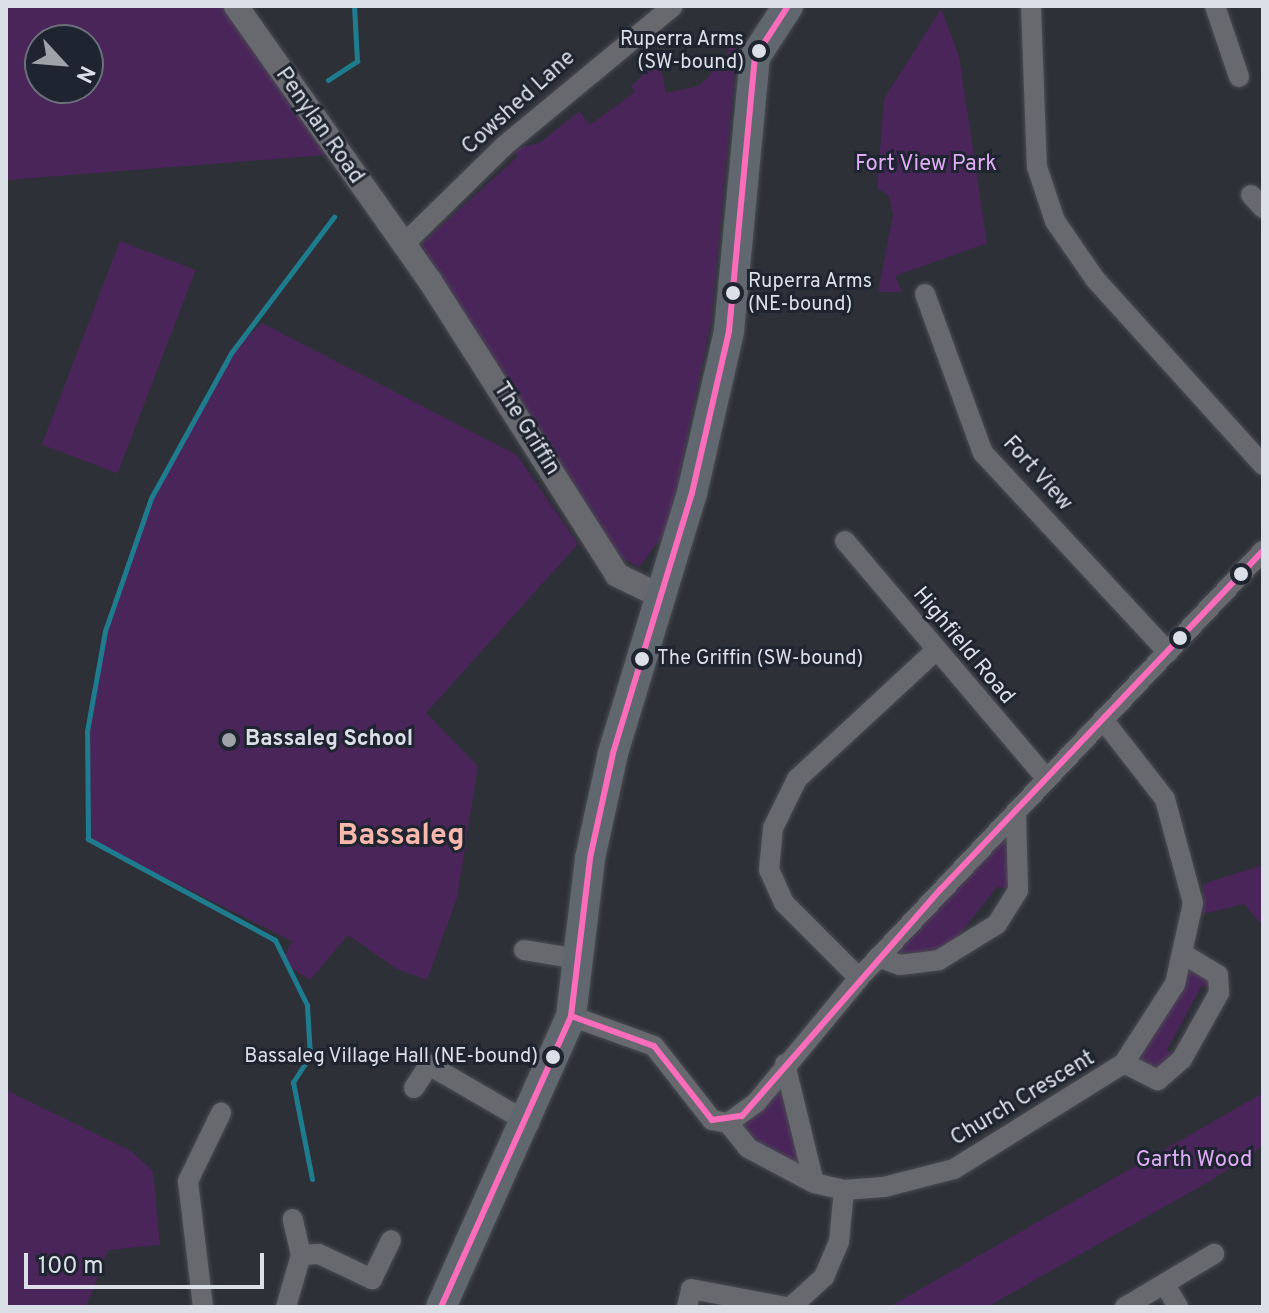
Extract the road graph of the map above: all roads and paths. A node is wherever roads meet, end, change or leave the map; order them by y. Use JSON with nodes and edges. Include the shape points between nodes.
{"nodes":[{"id":1,"x":236,"y":6,"type":"edge"},
{"id":2,"x":673,"y":6,"type":"edge"},
{"id":3,"x":1031,"y":6,"type":"edge"},
{"id":4,"x":1215,"y":6,"type":"edge"},
{"id":5,"x":775,"y":11,"type":"edge"},
{"id":6,"x":1239,"y":77,"type":"dead end"},
{"id":7,"x":404,"y":244,"type":"junction"},
{"id":8,"x":925,"y":294,"type":"dead end"},
{"id":9,"x":1263,"y":465,"type":"edge"},
{"id":10,"x":845,"y":541,"type":"dead end"},
{"id":11,"x":1263,"y":551,"type":"edge"},
{"id":12,"x":660,"y":596,"type":"junction"},
{"id":13,"x":934,"y":652,"type":"junction"},
{"id":14,"x":1168,"y":652,"type":"junction"},
{"id":15,"x":1104,"y":721,"type":"junction"},
{"id":16,"x":1047,"y":779,"type":"junction"},
{"id":17,"x":1016,"y":812,"type":"junction"},
{"id":18,"x":524,"y":950,"type":"dead end"},
{"id":19,"x":1186,"y":956,"type":"junction"},
{"id":20,"x":878,"y":957,"type":"junction"},
{"id":21,"x":578,"y":959,"type":"junction"},
{"id":22,"x":859,"y":978,"type":"junction"},
{"id":23,"x":571,"y":1016,"type":"junction"},
{"id":24,"x":1124,"y":1063,"type":"junction"},
{"id":25,"x":785,"y":1064,"type":"junction"},
{"id":26,"x":414,"y":1088,"type":"dead end"},
{"id":27,"x":221,"y":1113,"type":"dead end"},
{"id":28,"x":529,"y":1123,"type":"junction"},
{"id":29,"x":728,"y":1123,"type":"junction"},
{"id":30,"x":814,"y":1183,"type":"junction"},
{"id":31,"x":844,"y":1190,"type":"junction"},
{"id":32,"x":293,"y":1219,"type":"dead end"},
{"id":33,"x":391,"y":1240,"type":"dead end"},
{"id":34,"x":1214,"y":1254,"type":"dead end"},
{"id":35,"x":301,"y":1255,"type":"junction"},
{"id":36,"x":1165,"y":1285,"type":"junction"},
{"id":37,"x":203,"y":1307,"type":"edge"},
{"id":38,"x":286,"y":1307,"type":"edge"},
{"id":39,"x":441,"y":1307,"type":"edge"},
{"id":40,"x":687,"y":1307,"type":"edge"},
{"id":41,"x":788,"y":1307,"type":"edge"},
{"id":42,"x":1125,"y":1307,"type":"edge"},
{"id":43,"x":1178,"y":1307,"type":"edge"}],
"edges":[{"from":1,"to":7,"type":"street","name":"Penylan Road"},
{"from":2,"to":7,"type":"street","name":"Cowshed Lane","via":[[504,146]]},
{"from":3,"to":9,"type":"street","via":[[1037,167],[1055,221],[1095,279]]},
{"from":4,"to":6,"type":"street"},
{"from":5,"to":12,"type":"main road","via":[[755,57],[729,331]]},
{"from":7,"to":12,"type":"street","name":"The Griffin","via":[[617,575]]},
{"from":8,"to":14,"type":"street","name":"Fort View","via":[[983,453]]},
{"from":10,"to":13,"type":"street","name":"Highfield Road"},
{"from":11,"to":14,"type":"street"},
{"from":12,"to":21,"type":"main road","via":[[613,753]]},
{"from":13,"to":16,"type":"street","name":"Highfield Road"},
{"from":13,"to":22,"type":"street","via":[[797,779],[773,828],[769,870],[784,903]]},
{"from":14,"to":15,"type":"street"},
{"from":15,"to":16,"type":"street"},
{"from":15,"to":19,"type":"street","name":"Church Crescent","via":[[1151,775],[1183,848],[1193,903]]},
{"from":16,"to":17,"type":"street"},
{"from":17,"to":20,"type":"street"},
{"from":17,"to":20,"type":"street","via":[[1018,890],[997,924],[939,960],[900,965]]},
{"from":18,"to":21,"type":"street"},
{"from":19,"to":24,"type":"street","name":"Church Crescent"},
{"from":19,"to":24,"type":"street","name":"Church Crescent","via":[[1218,975],[1219,993],[1182,1059],[1158,1080]]},
{"from":20,"to":22,"type":"street"},
{"from":21,"to":23,"type":"main road"},
{"from":22,"to":25,"type":"street"},
{"from":23,"to":28,"type":"main road"},
{"from":23,"to":29,"type":"street","name":"Church Crescent","via":[[654,1046],[712,1120]]},
{"from":24,"to":31,"type":"street","name":"Church Crescent","via":[[954,1169]]},
{"from":25,"to":29,"type":"street"},
{"from":25,"to":30,"type":"street"},
{"from":26,"to":28,"type":"street","via":[[429,1065]]},
{"from":27,"to":37,"type":"street","via":[[188,1181]]},
{"from":28,"to":39,"type":"main road"},
{"from":29,"to":30,"type":"street","name":"Church Crescent","via":[[748,1148]]},
{"from":30,"to":31,"type":"street","name":"Church Crescent"},
{"from":31,"to":41,"type":"street","via":[[829,1265]]},
{"from":32,"to":35,"type":"street"},
{"from":33,"to":35,"type":"street","via":[[372,1279],[319,1254]]},
{"from":34,"to":36,"type":"street"},
{"from":35,"to":38,"type":"street"},
{"from":36,"to":42,"type":"street"},
{"from":36,"to":43,"type":"street"},
{"from":40,"to":41,"type":"street","via":[[691,1289]]}]}
